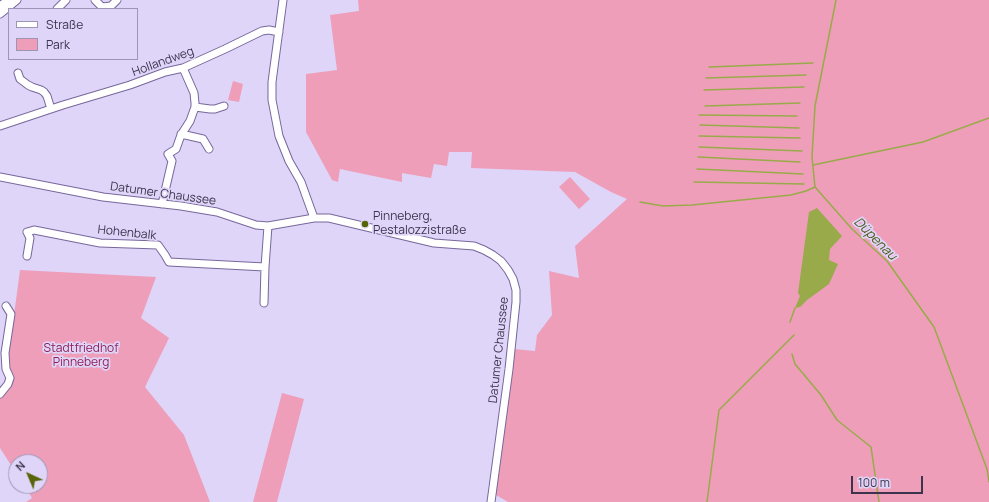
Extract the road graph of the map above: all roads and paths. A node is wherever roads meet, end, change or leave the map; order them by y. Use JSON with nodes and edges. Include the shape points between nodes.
{"nodes":[{"id":1,"x":8,"y":0,"type":"edge"},
{"id":2,"x":17,"y":0,"type":"edge"},
{"id":3,"x":66,"y":0,"type":"edge"},
{"id":4,"x":95,"y":0,"type":"edge"},
{"id":5,"x":117,"y":0,"type":"edge"},
{"id":6,"x":283,"y":0,"type":"edge"},
{"id":7,"x":0,"y":6,"type":"edge"},
{"id":8,"x":58,"y":8,"type":"edge"},
{"id":9,"x":0,"y":14,"type":"edge"},
{"id":10,"x":278,"y":32,"type":"junction"},
{"id":11,"x":183,"y":68,"type":"junction"},
{"id":12,"x":18,"y":73,"type":"dead end"},
{"id":13,"x":224,"y":106,"type":"dead end"},
{"id":14,"x":195,"y":107,"type":"junction"},
{"id":15,"x":51,"y":109,"type":"junction"},
{"id":16,"x":0,"y":126,"type":"edge"},
{"id":17,"x":181,"y":134,"type":"junction"},
{"id":18,"x":209,"y":149,"type":"dead end"},
{"id":19,"x":0,"y":177,"type":"edge"},
{"id":20,"x":162,"y":204,"type":"junction"},
{"id":21,"x":314,"y":218,"type":"junction"},
{"id":22,"x":268,"y":226,"type":"junction"},
{"id":23,"x":26,"y":256,"type":"dead end"},
{"id":24,"x":265,"y":268,"type":"junction"},
{"id":25,"x":264,"y":303,"type":"dead end"},
{"id":26,"x":6,"y":306,"type":"dead end"},
{"id":27,"x":0,"y":394,"type":"edge"},
{"id":28,"x":491,"y":502,"type":"edge"}],
"edges":[{"from":1,"to":7,"type":"street"},
{"from":2,"to":9,"type":"street"},
{"from":3,"to":8,"type":"street"},
{"from":4,"to":5,"type":"street","via":[[102,7],[111,6]]},
{"from":6,"to":10,"type":"street"},
{"from":10,"to":11,"type":"street","name":"Hollandweg","via":[[262,31]]},
{"from":10,"to":21,"type":"street","via":[[272,82],[274,113],[283,148],[301,182]]},
{"from":11,"to":14,"type":"street","via":[[194,93]]},
{"from":11,"to":15,"type":"street","name":"Hollandweg"},
{"from":12,"to":15,"type":"street","via":[[20,79],[28,85],[44,92]]},
{"from":13,"to":14,"type":"street","via":[[216,109]]},
{"from":14,"to":17,"type":"street","via":[[190,121]]},
{"from":15,"to":16,"type":"street","name":"Hollandweg"},
{"from":17,"to":18,"type":"street","via":[[203,139]]},
{"from":17,"to":20,"type":"street","via":[[176,149],[168,154],[172,161]]},
{"from":19,"to":20,"type":"street","name":"Datumer Chaussee","via":[[103,197]]},
{"from":20,"to":22,"type":"street","name":"Datumer Chaussee","via":[[217,212],[256,226]]},
{"from":21,"to":22,"type":"street","name":"Datumer Chaussee"},
{"from":21,"to":28,"type":"street","name":"Datumer Chaussee","via":[[329,218],[434,243],[474,246],[493,255],[508,270],[516,290],[516,302]]},
{"from":22,"to":24,"type":"street"},
{"from":23,"to":24,"type":"street","name":"Hohenbalk","via":[[30,238],[27,232],[34,230],[100,243],[158,246],[168,262]]},
{"from":24,"to":25,"type":"street"},
{"from":26,"to":27,"type":"street","via":[[11,314],[5,353],[6,369],[10,378]]}]}
